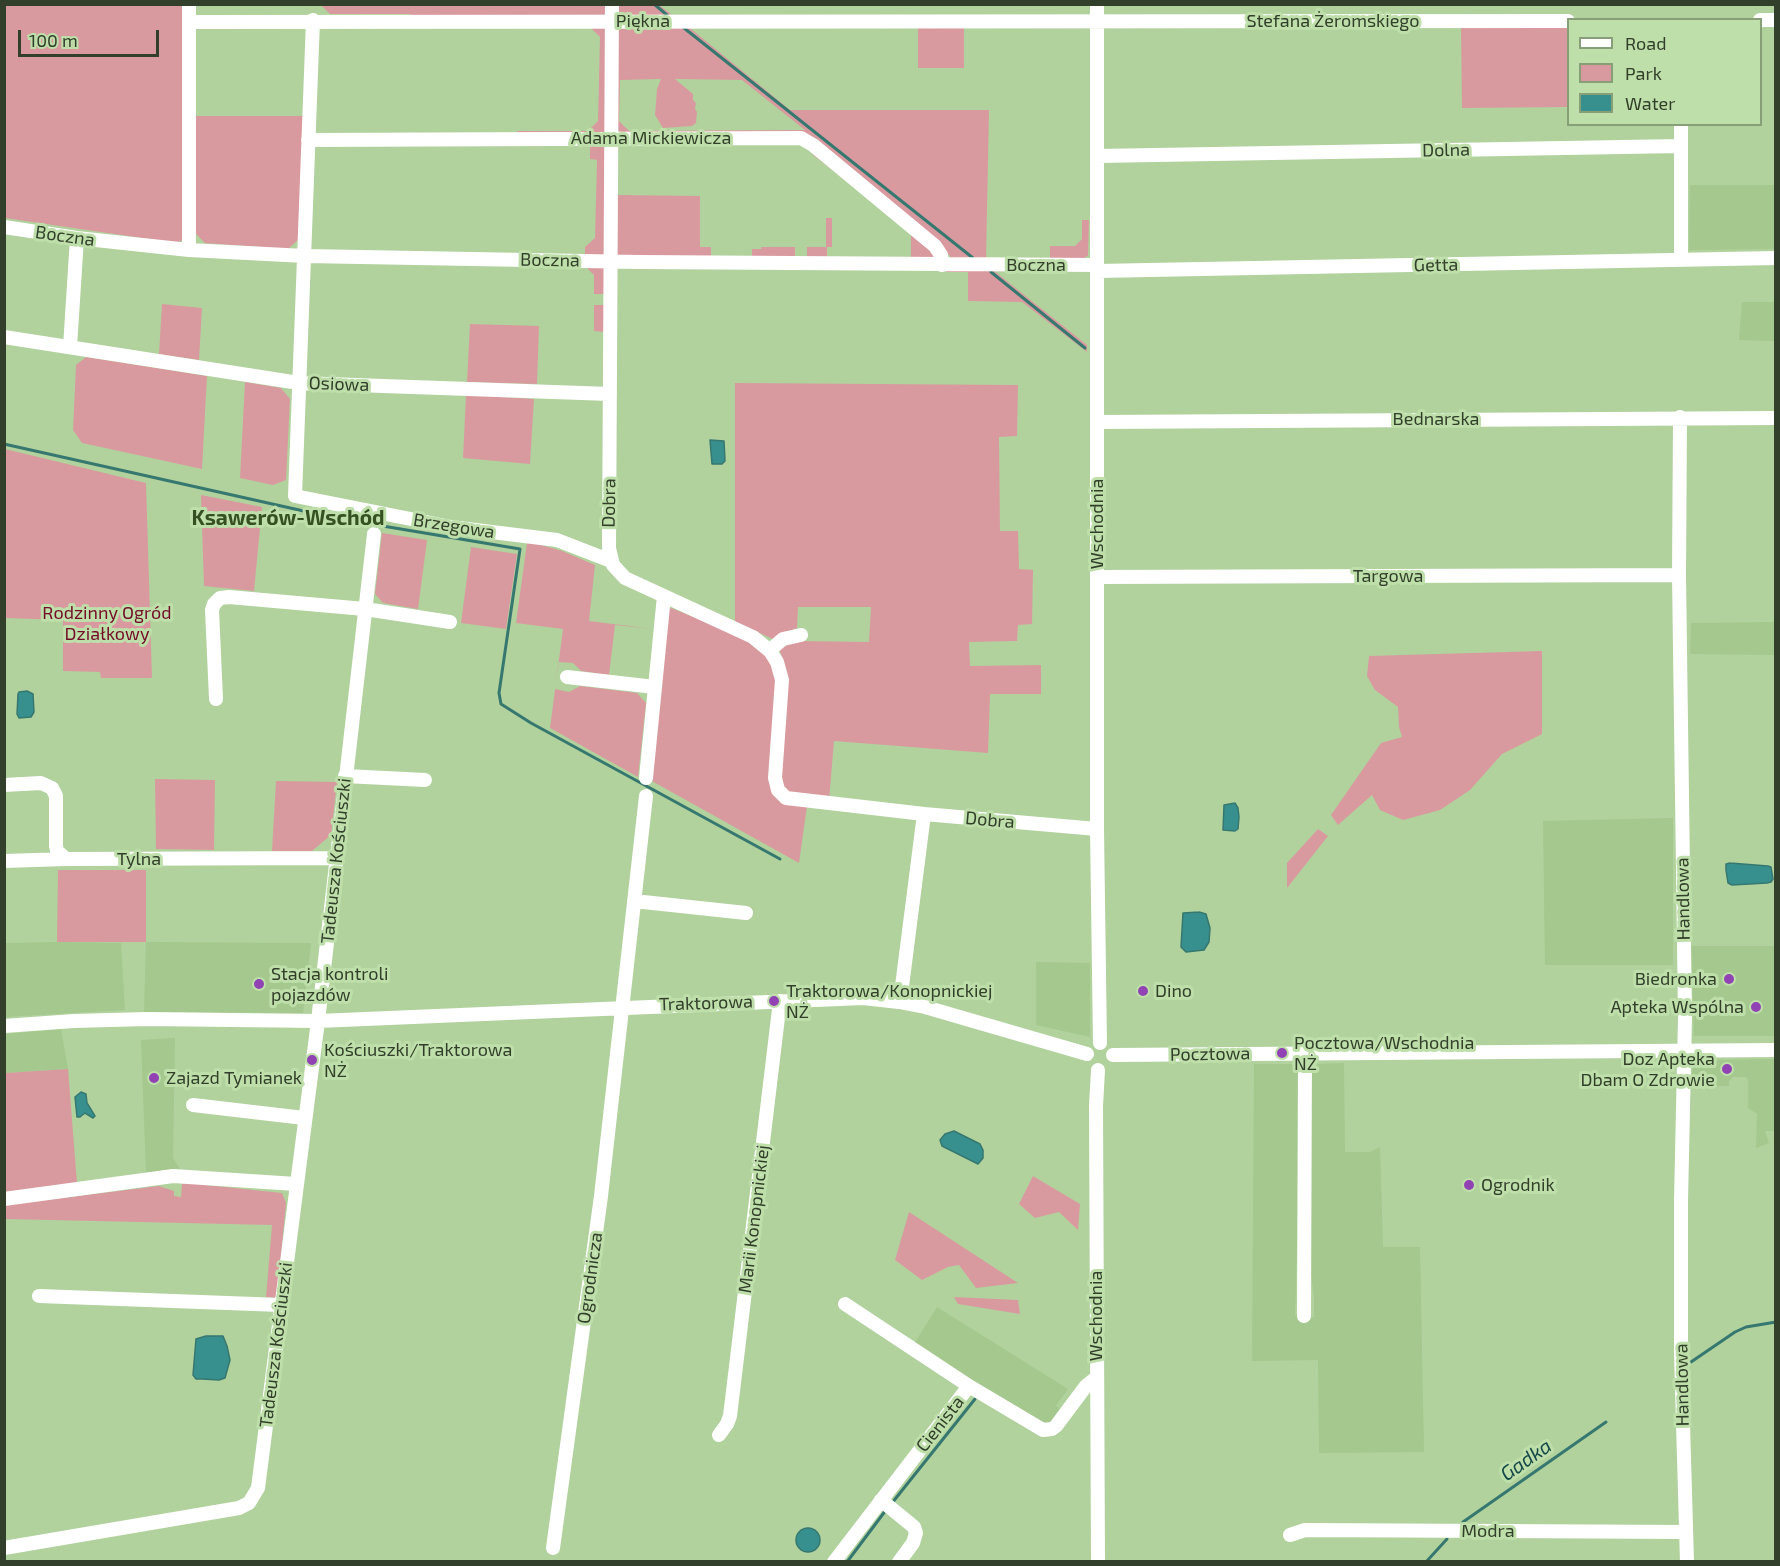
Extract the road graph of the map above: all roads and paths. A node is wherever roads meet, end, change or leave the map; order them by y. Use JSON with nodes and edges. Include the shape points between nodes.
{"nodes":[{"id":1,"x":189,"y":4,"type":"edge"},
{"id":2,"x":612,"y":4,"type":"edge"},
{"id":3,"x":1096,"y":4,"type":"edge"},
{"id":4,"x":313,"y":20,"type":"junction"},
{"id":5,"x":189,"y":21,"type":"junction"},
{"id":6,"x":612,"y":21,"type":"junction"},
{"id":7,"x":1096,"y":21,"type":"junction"},
{"id":8,"x":1567,"y":21,"type":"edge"},
{"id":9,"x":1681,"y":126,"type":"edge"},
{"id":10,"x":613,"y":138,"type":"junction"},
{"id":11,"x":308,"y":140,"type":"junction"},
{"id":12,"x":1682,"y":146,"type":"junction"},
{"id":13,"x":1097,"y":156,"type":"junction"},
{"id":14,"x":4,"y":227,"type":"edge"},
{"id":15,"x":77,"y":238,"type":"junction"},
{"id":16,"x":189,"y":250,"type":"junction"},
{"id":17,"x":305,"y":256,"type":"junction"},
{"id":18,"x":1776,"y":258,"type":"edge"},
{"id":19,"x":1681,"y":260,"type":"junction"},
{"id":20,"x":610,"y":261,"type":"junction"},
{"id":21,"x":942,"y":265,"type":"junction"},
{"id":22,"x":1097,"y":268,"type":"junction"},
{"id":23,"x":4,"y":337,"type":"edge"},
{"id":24,"x":70,"y":347,"type":"junction"},
{"id":25,"x":299,"y":383,"type":"junction"},
{"id":26,"x":610,"y":394,"type":"junction"},
{"id":27,"x":1680,"y":417,"type":"junction"},
{"id":28,"x":1776,"y":418,"type":"edge"},
{"id":29,"x":1097,"y":422,"type":"junction"},
{"id":30,"x":374,"y":534,"type":"dead end"},
{"id":31,"x":611,"y":561,"type":"junction"},
{"id":32,"x":1680,"y":575,"type":"junction"},
{"id":33,"x":1097,"y":577,"type":"junction"},
{"id":34,"x":664,"y":596,"type":"junction"},
{"id":35,"x":365,"y":609,"type":"junction"},
{"id":36,"x":450,"y":622,"type":"dead end"},
{"id":37,"x":801,"y":635,"type":"dead end"},
{"id":38,"x":770,"y":650,"type":"junction"},
{"id":39,"x":567,"y":677,"type":"dead end"},
{"id":40,"x":655,"y":687,"type":"junction"},
{"id":41,"x":216,"y":699,"type":"dead end"},
{"id":42,"x":345,"y":776,"type":"junction"},
{"id":43,"x":646,"y":778,"type":"dead end"},
{"id":44,"x":425,"y":780,"type":"dead end"},
{"id":45,"x":4,"y":785,"type":"edge"},
{"id":46,"x":646,"y":796,"type":"dead end"},
{"id":47,"x":924,"y":814,"type":"junction"},
{"id":48,"x":1097,"y":829,"type":"junction"},
{"id":49,"x":337,"y":858,"type":"junction"},
{"id":50,"x":66,"y":859,"type":"junction"},
{"id":51,"x":4,"y":861,"type":"edge"},
{"id":52,"x":634,"y":901,"type":"junction"},
{"id":53,"x":746,"y":913,"type":"dead end"},
{"id":54,"x":780,"y":1001,"type":"junction"},
{"id":55,"x":900,"y":1002,"type":"junction"},
{"id":56,"x":623,"y":1007,"type":"junction"},
{"id":57,"x":318,"y":1020,"type":"junction"},
{"id":58,"x":4,"y":1026,"type":"edge"},
{"id":59,"x":1100,"y":1043,"type":"junction"},
{"id":60,"x":1776,"y":1050,"type":"edge"},
{"id":61,"x":1684,"y":1051,"type":"junction"},
{"id":62,"x":1305,"y":1053,"type":"junction"},
{"id":63,"x":1087,"y":1054,"type":"junction"},
{"id":64,"x":1113,"y":1055,"type":"junction"},
{"id":65,"x":1098,"y":1070,"type":"junction"},
{"id":66,"x":193,"y":1105,"type":"dead end"},
{"id":67,"x":304,"y":1118,"type":"junction"},
{"id":68,"x":296,"y":1184,"type":"junction"},
{"id":69,"x":4,"y":1199,"type":"edge"},
{"id":70,"x":39,"y":1296,"type":"dead end"},
{"id":71,"x":844,"y":1304,"type":"dead end"},
{"id":72,"x":281,"y":1305,"type":"junction"},
{"id":73,"x":1304,"y":1316,"type":"dead end"},
{"id":74,"x":1096,"y":1378,"type":"junction"},
{"id":75,"x":969,"y":1386,"type":"junction"},
{"id":76,"x":719,"y":1435,"type":"dead end"},
{"id":77,"x":881,"y":1500,"type":"junction"},
{"id":78,"x":1686,"y":1532,"type":"junction"},
{"id":79,"x":1290,"y":1535,"type":"dead end"},
{"id":80,"x":4,"y":1548,"type":"edge"},
{"id":81,"x":553,"y":1548,"type":"dead end"},
{"id":82,"x":834,"y":1562,"type":"edge"},
{"id":83,"x":899,"y":1562,"type":"edge"},
{"id":84,"x":1098,"y":1562,"type":"edge"},
{"id":85,"x":1687,"y":1562,"type":"edge"}],
"edges":[{"from":1,"to":5,"type":"street"},
{"from":2,"to":6,"type":"street","name":"Dobra"},
{"from":3,"to":7,"type":"street","name":"Wschodnia"},
{"from":4,"to":5,"type":"street","name":"Piękna"},
{"from":4,"to":6,"type":"street","name":"Piękna"},
{"from":4,"to":11,"type":"street"},
{"from":5,"to":16,"type":"street"},
{"from":6,"to":7,"type":"street","name":"Piękna"},
{"from":6,"to":10,"type":"street","name":"Dobra"},
{"from":7,"to":8,"type":"street","name":"Stefana Żeromskiego"},
{"from":7,"to":13,"type":"street","name":"Wschodnia"},
{"from":9,"to":12,"type":"street"},
{"from":10,"to":11,"type":"street","name":"Adama Mickiewicza"},
{"from":10,"to":20,"type":"street","name":"Dobra"},
{"from":10,"to":21,"type":"street","name":"Adama Mickiewicza","via":[[801,138],[935,246]]},
{"from":11,"to":17,"type":"street"},
{"from":12,"to":13,"type":"street","name":"Dolna"},
{"from":12,"to":19,"type":"street"},
{"from":13,"to":22,"type":"street","name":"Wschodnia"},
{"from":14,"to":15,"type":"street","name":"Boczna"},
{"from":15,"to":16,"type":"street","name":"Boczna"},
{"from":15,"to":24,"type":"street"},
{"from":16,"to":17,"type":"street","name":"Boczna"},
{"from":17,"to":20,"type":"street","name":"Boczna"},
{"from":17,"to":25,"type":"street"},
{"from":18,"to":19,"type":"street","name":"Getta"},
{"from":19,"to":22,"type":"street","name":"Getta"},
{"from":20,"to":21,"type":"street","name":"Boczna"},
{"from":20,"to":26,"type":"street","name":"Dobra"},
{"from":21,"to":22,"type":"street","name":"Boczna"},
{"from":22,"to":29,"type":"street","name":"Wschodnia"},
{"from":23,"to":24,"type":"street","name":"Osiowa"},
{"from":24,"to":25,"type":"street","name":"Osiowa"},
{"from":25,"to":26,"type":"street","name":"Osiowa"},
{"from":25,"to":31,"type":"street","name":"Brzegowa","via":[[295,496],[451,527],[557,540]]},
{"from":26,"to":31,"type":"street","name":"Dobra"},
{"from":27,"to":28,"type":"street","name":"Bednarska"},
{"from":27,"to":29,"type":"street","name":"Bednarska"},
{"from":27,"to":32,"type":"street","name":"Handlowa"},
{"from":29,"to":33,"type":"street","name":"Wschodnia"},
{"from":30,"to":35,"type":"street","name":"Tadeusza Kościuszki"},
{"from":31,"to":34,"type":"street","via":[[625,578]]},
{"from":32,"to":33,"type":"street","name":"Targowa"},
{"from":32,"to":61,"type":"street","name":"Handlowa"},
{"from":33,"to":48,"type":"street","name":"Wschodnia"},
{"from":34,"to":38,"type":"street","via":[[753,637]]},
{"from":34,"to":40,"type":"street"},
{"from":35,"to":36,"type":"street"},
{"from":35,"to":41,"type":"street","via":[[220,598],[212,610]]},
{"from":35,"to":42,"type":"street","name":"Tadeusza Kościuszki"},
{"from":37,"to":38,"type":"street","via":[[783,639]]},
{"from":38,"to":47,"type":"street","name":"Dobra","via":[[782,680],[775,765],[781,793],[792,800]]},
{"from":39,"to":40,"type":"street"},
{"from":40,"to":43,"type":"street"},
{"from":42,"to":44,"type":"street"},
{"from":42,"to":49,"type":"street","name":"Tadeusza Kościuszki"},
{"from":45,"to":50,"type":"street","via":[[41,783],[52,788],[56,796],[56,846]]},
{"from":46,"to":52,"type":"street","name":"Ogrodnicza"},
{"from":47,"to":48,"type":"street","name":"Dobra"},
{"from":47,"to":55,"type":"street"},
{"from":48,"to":59,"type":"street","name":"Wschodnia"},
{"from":49,"to":50,"type":"street","name":"Tylna"},
{"from":49,"to":57,"type":"street","name":"Tadeusza Kościuszki"},
{"from":50,"to":51,"type":"street","name":"Tylna"},
{"from":52,"to":53,"type":"street"},
{"from":52,"to":56,"type":"street","name":"Ogrodnicza"},
{"from":54,"to":55,"type":"street","name":"Traktorowa","via":[[863,998]]},
{"from":54,"to":56,"type":"street","name":"Traktorowa"},
{"from":54,"to":76,"type":"street","name":"Marii Konopnickiej","via":[[730,1416]]},
{"from":55,"to":63,"type":"street","name":"Traktorowa"},
{"from":56,"to":57,"type":"street","name":"Traktorowa"},
{"from":56,"to":81,"type":"street","name":"Ogrodnicza"},
{"from":57,"to":58,"type":"street","name":"Traktorowa","via":[[147,1019]]},
{"from":57,"to":67,"type":"street","name":"Tadeusza Kościuszki"},
{"from":59,"to":63,"type":"street"},
{"from":59,"to":64,"type":"street","via":[[1109,1046]]},
{"from":60,"to":61,"type":"street","name":"Pocztowa"},
{"from":61,"to":62,"type":"street","name":"Pocztowa"},
{"from":61,"to":78,"type":"street","name":"Handlowa","via":[[1681,1353]]},
{"from":62,"to":64,"type":"street","name":"Pocztowa"},
{"from":62,"to":73,"type":"street"},
{"from":63,"to":65,"type":"street","via":[[1090,1065]]},
{"from":64,"to":65,"type":"street","via":[[1110,1065]]},
{"from":65,"to":74,"type":"street","name":"Wschodnia"},
{"from":66,"to":67,"type":"street"},
{"from":67,"to":68,"type":"street","name":"Tadeusza Kościuszki"},
{"from":68,"to":69,"type":"street","via":[[173,1176]]},
{"from":68,"to":72,"type":"street","name":"Tadeusza Kościuszki"},
{"from":70,"to":72,"type":"street"},
{"from":71,"to":75,"type":"street"},
{"from":72,"to":80,"type":"street","name":"Tadeusza Kościuszki","via":[[258,1488],[249,1503],[239,1508]]},
{"from":74,"to":75,"type":"street","name":"Cienista","via":[[1056,1425],[1047,1430]]},
{"from":74,"to":84,"type":"street","name":"Wschodnia"},
{"from":75,"to":77,"type":"street","name":"Cienista"},
{"from":77,"to":82,"type":"street","name":"Cienista"},
{"from":77,"to":83,"type":"street","via":[[914,1527],[915,1538]]},
{"from":78,"to":79,"type":"street","name":"Modra","via":[[1305,1530]]},
{"from":78,"to":85,"type":"street","name":"Handlowa"}]}
